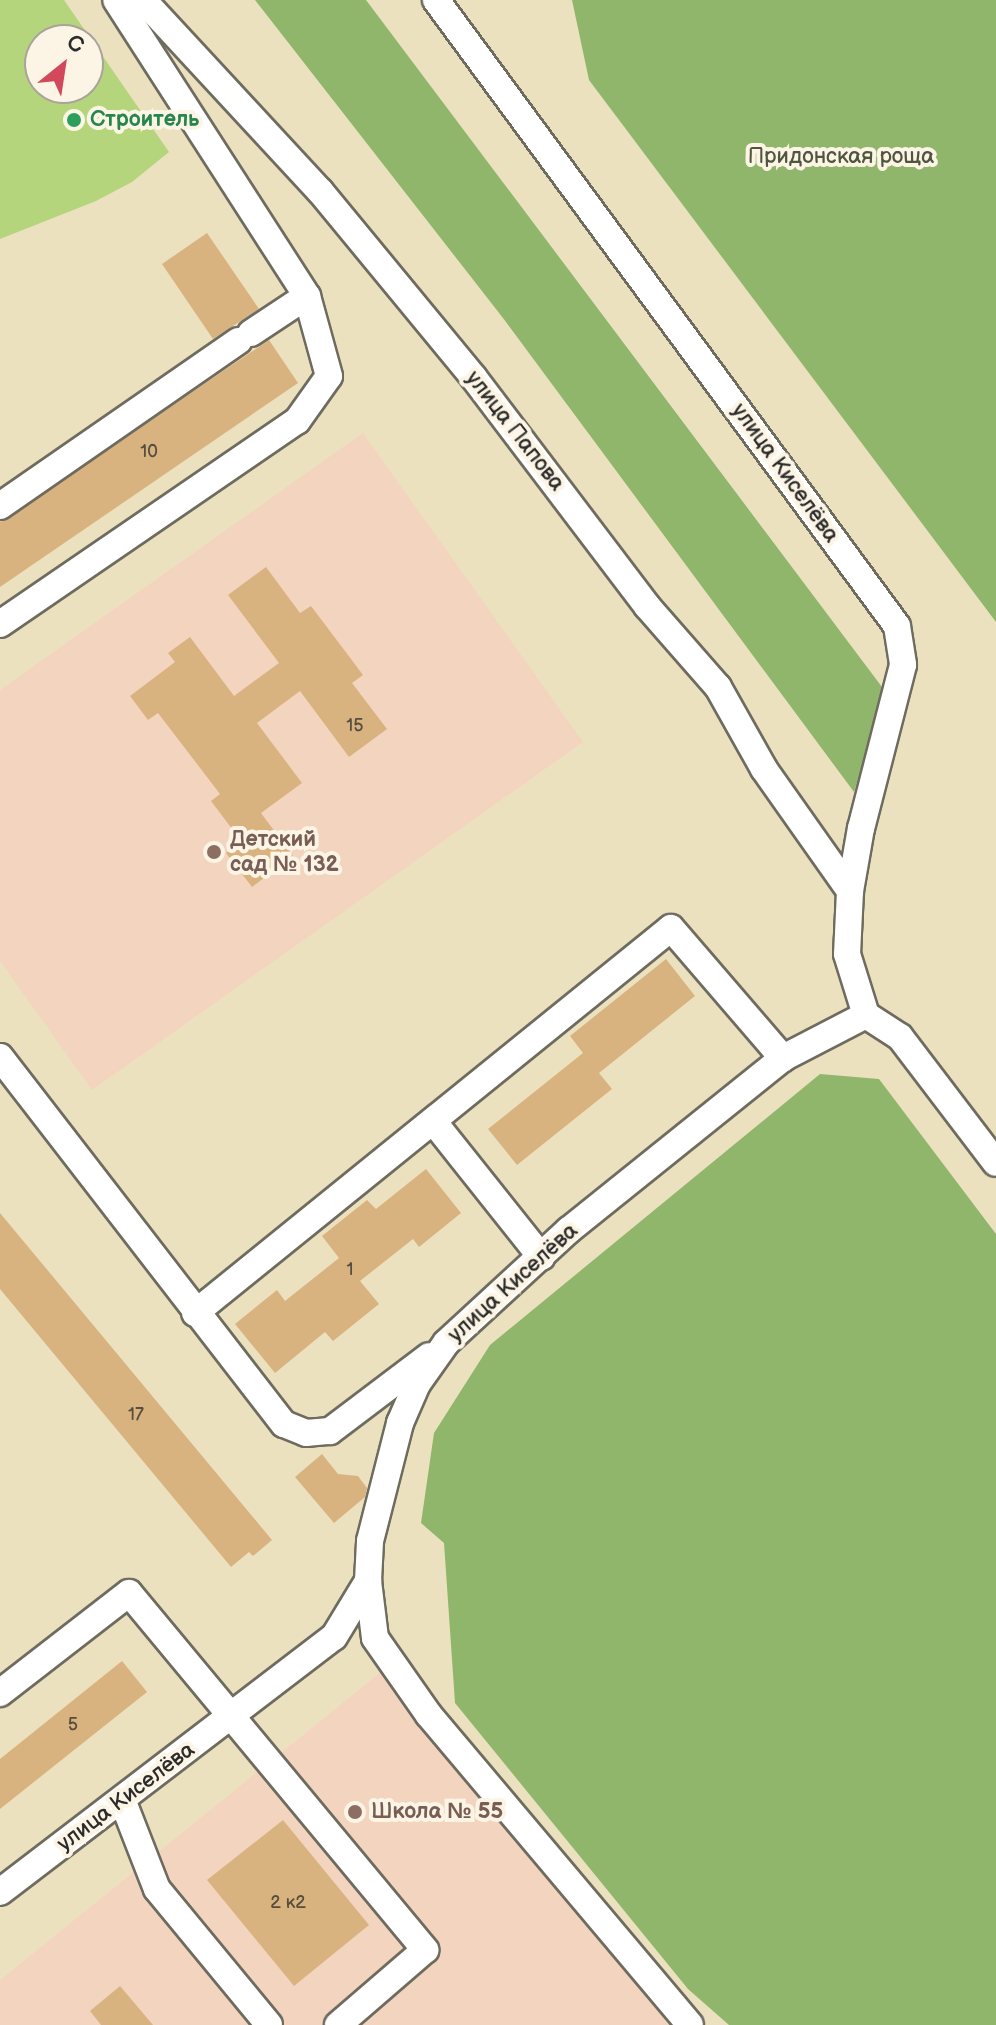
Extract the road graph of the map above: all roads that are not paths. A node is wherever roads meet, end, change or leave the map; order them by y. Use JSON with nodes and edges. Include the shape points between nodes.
{"nodes":[{"id":1,"x":116,"y":0,"type":"edge"},
{"id":2,"x":143,"y":0,"type":"edge"},
{"id":3,"x":436,"y":0,"type":"edge"},
{"id":4,"x":307,"y":296,"type":"junction"},
{"id":5,"x":0,"y":506,"type":"edge"},
{"id":6,"x":0,"y":624,"type":"edge"},
{"id":7,"x":850,"y":891,"type":"junction"},
{"id":8,"x":866,"y":1015,"type":"junction"},
{"id":9,"x":0,"y":1057,"type":"edge"},
{"id":10,"x":783,"y":1058,"type":"junction"},
{"id":11,"x":433,"y":1121,"type":"junction"},
{"id":12,"x":996,"y":1163,"type":"edge"},
{"id":13,"x":541,"y":1257,"type":"junction"},
{"id":14,"x":195,"y":1313,"type":"junction"},
{"id":15,"x":446,"y":1343,"type":"junction"},
{"id":16,"x":368,"y":1581,"type":"junction"},
{"id":17,"x":0,"y":1693,"type":"edge"},
{"id":18,"x":232,"y":1716,"type":"junction"},
{"id":19,"x":123,"y":1802,"type":"junction"},
{"id":20,"x":0,"y":1892,"type":"edge"},
{"id":21,"x":269,"y":2025,"type":"edge"},
{"id":22,"x":338,"y":2025,"type":"edge"},
{"id":23,"x":690,"y":2025,"type":"edge"}],
"edges":[{"from":1,"to":4,"type":"street"},
{"from":2,"to":7,"type":"street","name":"улица Папова","via":[[320,191],[474,378],[647,606],[718,687],[764,769]]},
{"from":3,"to":7,"type":"street","name":"улица Киселёва","via":[[897,626],[903,665]]},
{"from":4,"to":5,"type":"street"},
{"from":4,"to":6,"type":"street","via":[[329,376],[297,421]]},
{"from":7,"to":8,"type":"street","name":"улица Киселёва","via":[[847,954]]},
{"from":8,"to":10,"type":"street","name":"улица Киселёва"},
{"from":8,"to":12,"type":"street","via":[[900,1037]]},
{"from":9,"to":14,"type":"street"},
{"from":10,"to":11,"type":"street","via":[[671,928]]},
{"from":10,"to":13,"type":"street","name":"улица Киселёва"},
{"from":11,"to":13,"type":"street"},
{"from":11,"to":14,"type":"street"},
{"from":13,"to":15,"type":"street","name":"улица Киселёва"},
{"from":14,"to":15,"type":"street","via":[[284,1424],[306,1433],[330,1431]]},
{"from":15,"to":16,"type":"street","name":"улица Киселёва","via":[[417,1384],[400,1423],[370,1541]]},
{"from":16,"to":18,"type":"street","name":"улица Киселёва","via":[[334,1637]]},
{"from":16,"to":23,"type":"street","via":[[375,1638],[429,1715]]},
{"from":17,"to":18,"type":"street","via":[[129,1593]]},
{"from":18,"to":19,"type":"street","name":"улица Киселёва"},
{"from":18,"to":22,"type":"street","via":[[425,1950]]},
{"from":19,"to":20,"type":"street","name":"улица Киселёва"},
{"from":19,"to":21,"type":"street","via":[[157,1889]]}]}
